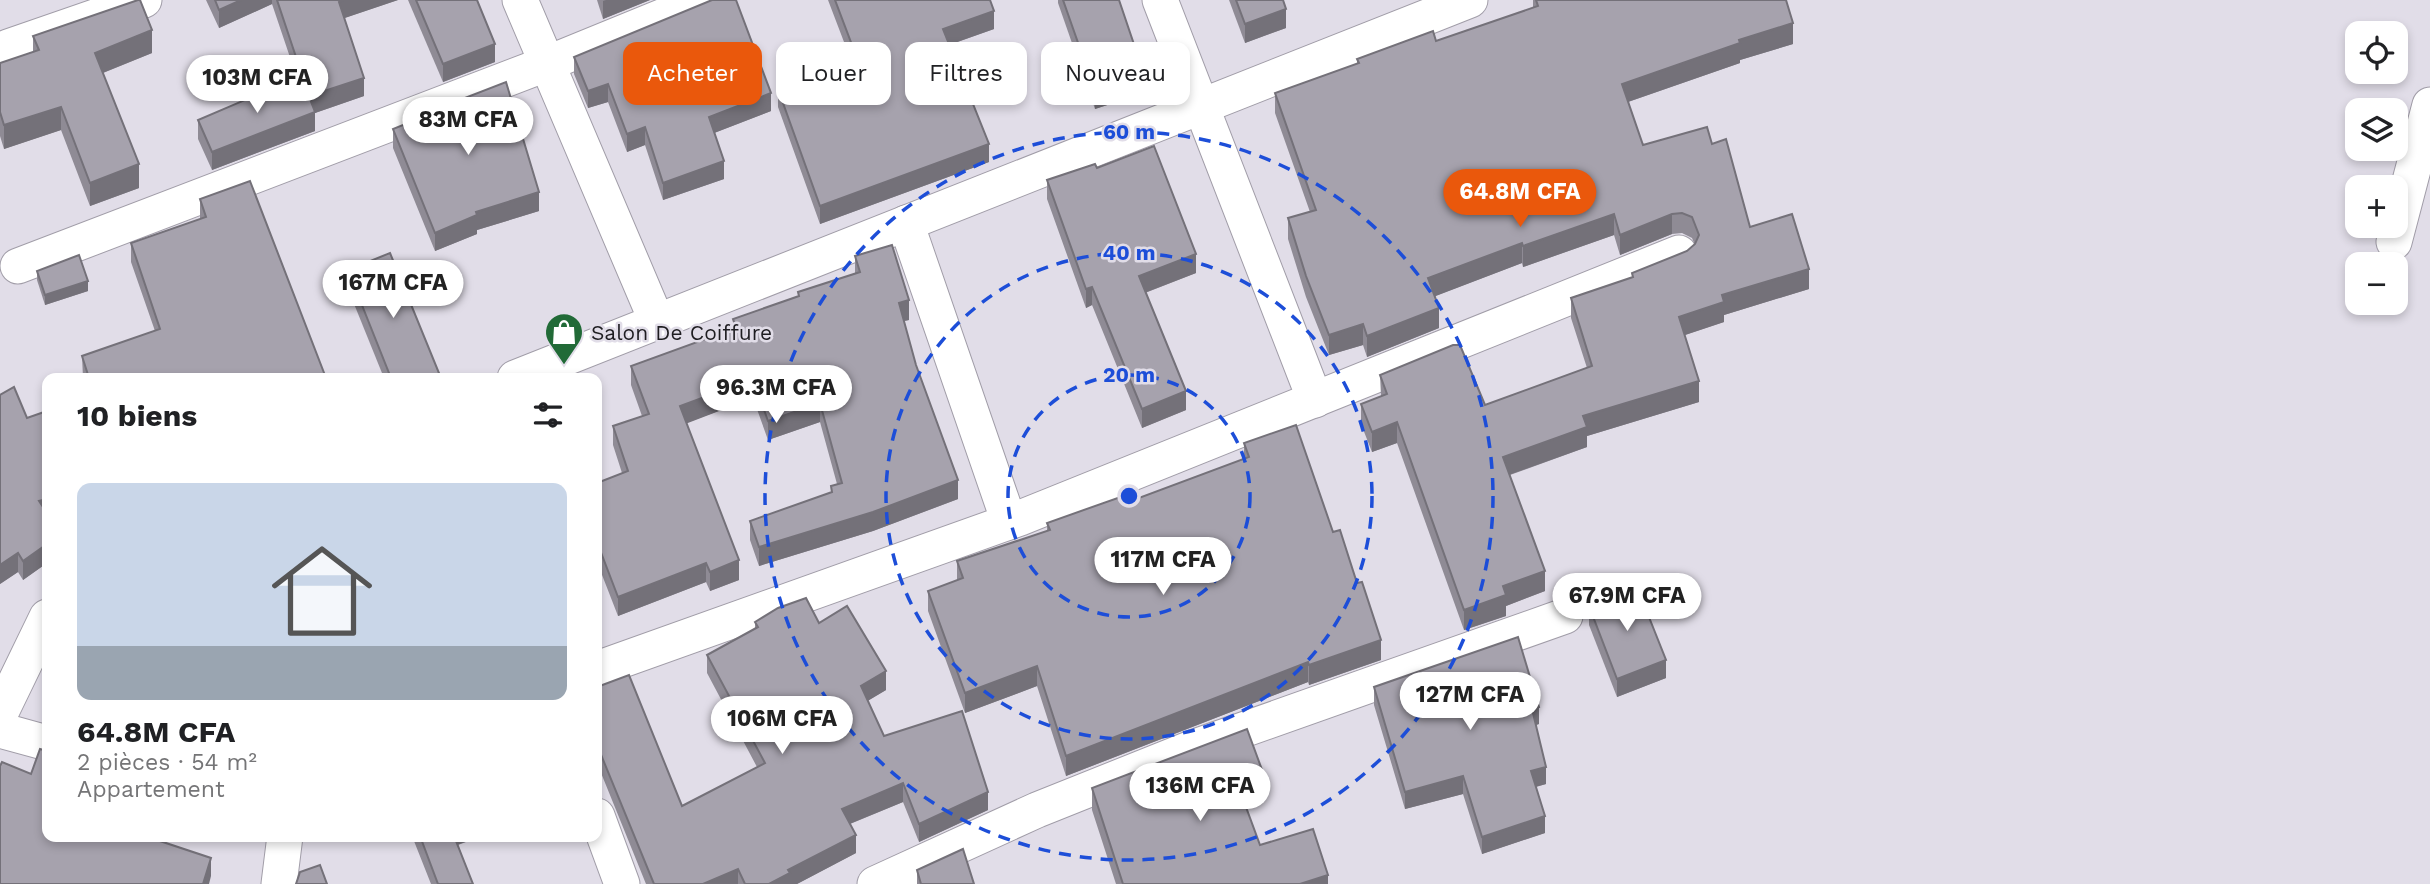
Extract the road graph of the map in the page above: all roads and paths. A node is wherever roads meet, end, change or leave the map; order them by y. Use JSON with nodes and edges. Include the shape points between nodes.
{"nodes":[{"id":1,"x":144,"y":0,"type":"edge"},
{"id":2,"x":520,"y":0,"type":"edge"},
{"id":3,"x":703,"y":0,"type":"edge"},
{"id":4,"x":1160,"y":0,"type":"edge"},
{"id":5,"x":1470,"y":0,"type":"edge"},
{"id":6,"x":8,"y":47,"type":"dead end"},
{"id":7,"x":546,"y":64,"type":"junction"},
{"id":8,"x":2430,"y":105,"type":"edge"},
{"id":9,"x":1200,"y":107,"type":"junction"},
{"id":10,"x":906,"y":223,"type":"junction"},
{"id":11,"x":2394,"y":242,"type":"dead end"},
{"id":12,"x":1679,"y":253,"type":"edge"},
{"id":13,"x":18,"y":266,"type":"dead end"},
{"id":14,"x":657,"y":322,"type":"junction"},
{"id":15,"x":528,"y":373,"type":"edge"},
{"id":16,"x":1315,"y":400,"type":"junction"},
{"id":17,"x":1009,"y":522,"type":"junction"},
{"id":18,"x":1565,"y":615,"type":"dead end"},
{"id":19,"x":42,"y":627,"type":"edge"},
{"id":20,"x":602,"y":667,"type":"edge"},
{"id":21,"x":0,"y":713,"type":"edge"},
{"id":22,"x":0,"y":730,"type":"edge"},
{"id":23,"x":42,"y":742,"type":"edge"},
{"id":24,"x":602,"y":830,"type":"edge"},
{"id":25,"x":284,"y":842,"type":"edge"},
{"id":26,"x":279,"y":884,"type":"edge"},
{"id":27,"x":622,"y":884,"type":"edge"},
{"id":28,"x":875,"y":884,"type":"edge"}],
"edges":[{"from":1,"to":6,"type":"street"},
{"from":2,"to":7,"type":"street"},
{"from":3,"to":7,"type":"street"},
{"from":4,"to":9,"type":"street"},
{"from":5,"to":9,"type":"street"},
{"from":7,"to":13,"type":"street"},
{"from":7,"to":14,"type":"street"},
{"from":8,"to":11,"type":"street"},
{"from":9,"to":10,"type":"street"},
{"from":9,"to":16,"type":"street"},
{"from":10,"to":14,"type":"street"},
{"from":10,"to":17,"type":"street"},
{"from":12,"to":16,"type":"street"},
{"from":14,"to":15,"type":"street"},
{"from":16,"to":17,"type":"street"},
{"from":17,"to":20,"type":"street"},
{"from":18,"to":28,"type":"street","via":[[1192,748],[1037,810]]},
{"from":19,"to":21,"type":"street"},
{"from":22,"to":23,"type":"street"},
{"from":24,"to":27,"type":"street"},
{"from":25,"to":26,"type":"street"}]}
